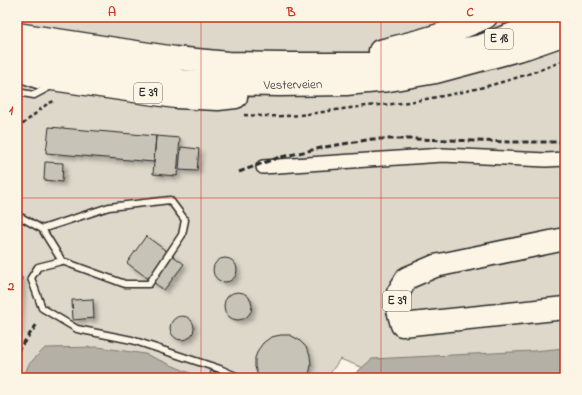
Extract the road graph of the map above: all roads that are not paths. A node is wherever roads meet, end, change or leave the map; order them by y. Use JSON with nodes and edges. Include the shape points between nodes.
{"nodes":[{"id":1,"x":486,"y":17,"type":"edge"},
{"id":2,"x":558,"y":17,"type":"edge"},
{"id":3,"x":17,"y":34,"type":"edge"},
{"id":4,"x":565,"y":34,"type":"edge"},
{"id":5,"x":565,"y":46,"type":"edge"},
{"id":6,"x":525,"y":48,"type":"junction"},
{"id":7,"x":17,"y":56,"type":"edge"},
{"id":8,"x":330,"y":63,"type":"junction"},
{"id":9,"x":17,"y":69,"type":"edge"},
{"id":10,"x":62,"y":80,"type":"junction"},
{"id":11,"x":280,"y":85,"type":"junction"},
{"id":12,"x":17,"y":92,"type":"edge"},
{"id":13,"x":565,"y":159,"type":"edge"},
{"id":14,"x":263,"y":168,"type":"dead end"},
{"id":15,"x":17,"y":215,"type":"edge"},
{"id":16,"x":42,"y":229,"type":"junction"},
{"id":17,"x":565,"y":239,"type":"edge"},
{"id":18,"x":62,"y":261,"type":"junction"},
{"id":19,"x":565,"y":308,"type":"edge"},
{"id":20,"x":238,"y":378,"type":"edge"}],
"edges":[{"from":1,"to":8,"type":"highway","via":[[434,37]]},
{"from":2,"to":8,"type":"highway","name":"Vesterveien","number":"E 18","via":[[481,46],[437,55],[378,64]]},
{"from":3,"to":8,"type":"highway","name":"Vesterveien","via":[[175,58],[228,63]]},
{"from":4,"to":6,"type":"highway","name":"Vesterveien","number":"E 18"},
{"from":5,"to":6,"type":"highway","number":"E 39","via":[[548,53]]},
{"from":6,"to":11,"type":"highway","name":"Vesterveien","number":"E 39","via":[[436,72],[389,80],[346,84]]},
{"from":7,"to":11,"type":"highway","name":"Vesterveien","number":"E 39","via":[[181,80],[218,84]]},
{"from":9,"to":10,"type":"highway","number":"E 39","via":[[38,77]]},
{"from":10,"to":11,"type":"highway","number":"E 39","via":[[176,97],[218,99],[241,96]]},
{"from":10,"to":12,"type":"lane","via":[[34,95]]},
{"from":13,"to":14,"type":"street","via":[[443,155]]},
{"from":15,"to":16,"type":"lane"},
{"from":16,"to":18,"type":"lane"},
{"from":16,"to":18,"type":"lane","via":[[109,207],[170,200],[185,220],[182,235],[149,284],[125,284]]},
{"from":17,"to":19,"type":"highway","number":"E 39","via":[[435,266],[407,278],[398,293],[397,306],[402,325]]},
{"from":18,"to":20,"type":"lane","via":[[38,267],[31,278],[42,308],[77,329],[132,340],[220,369]]}]}
